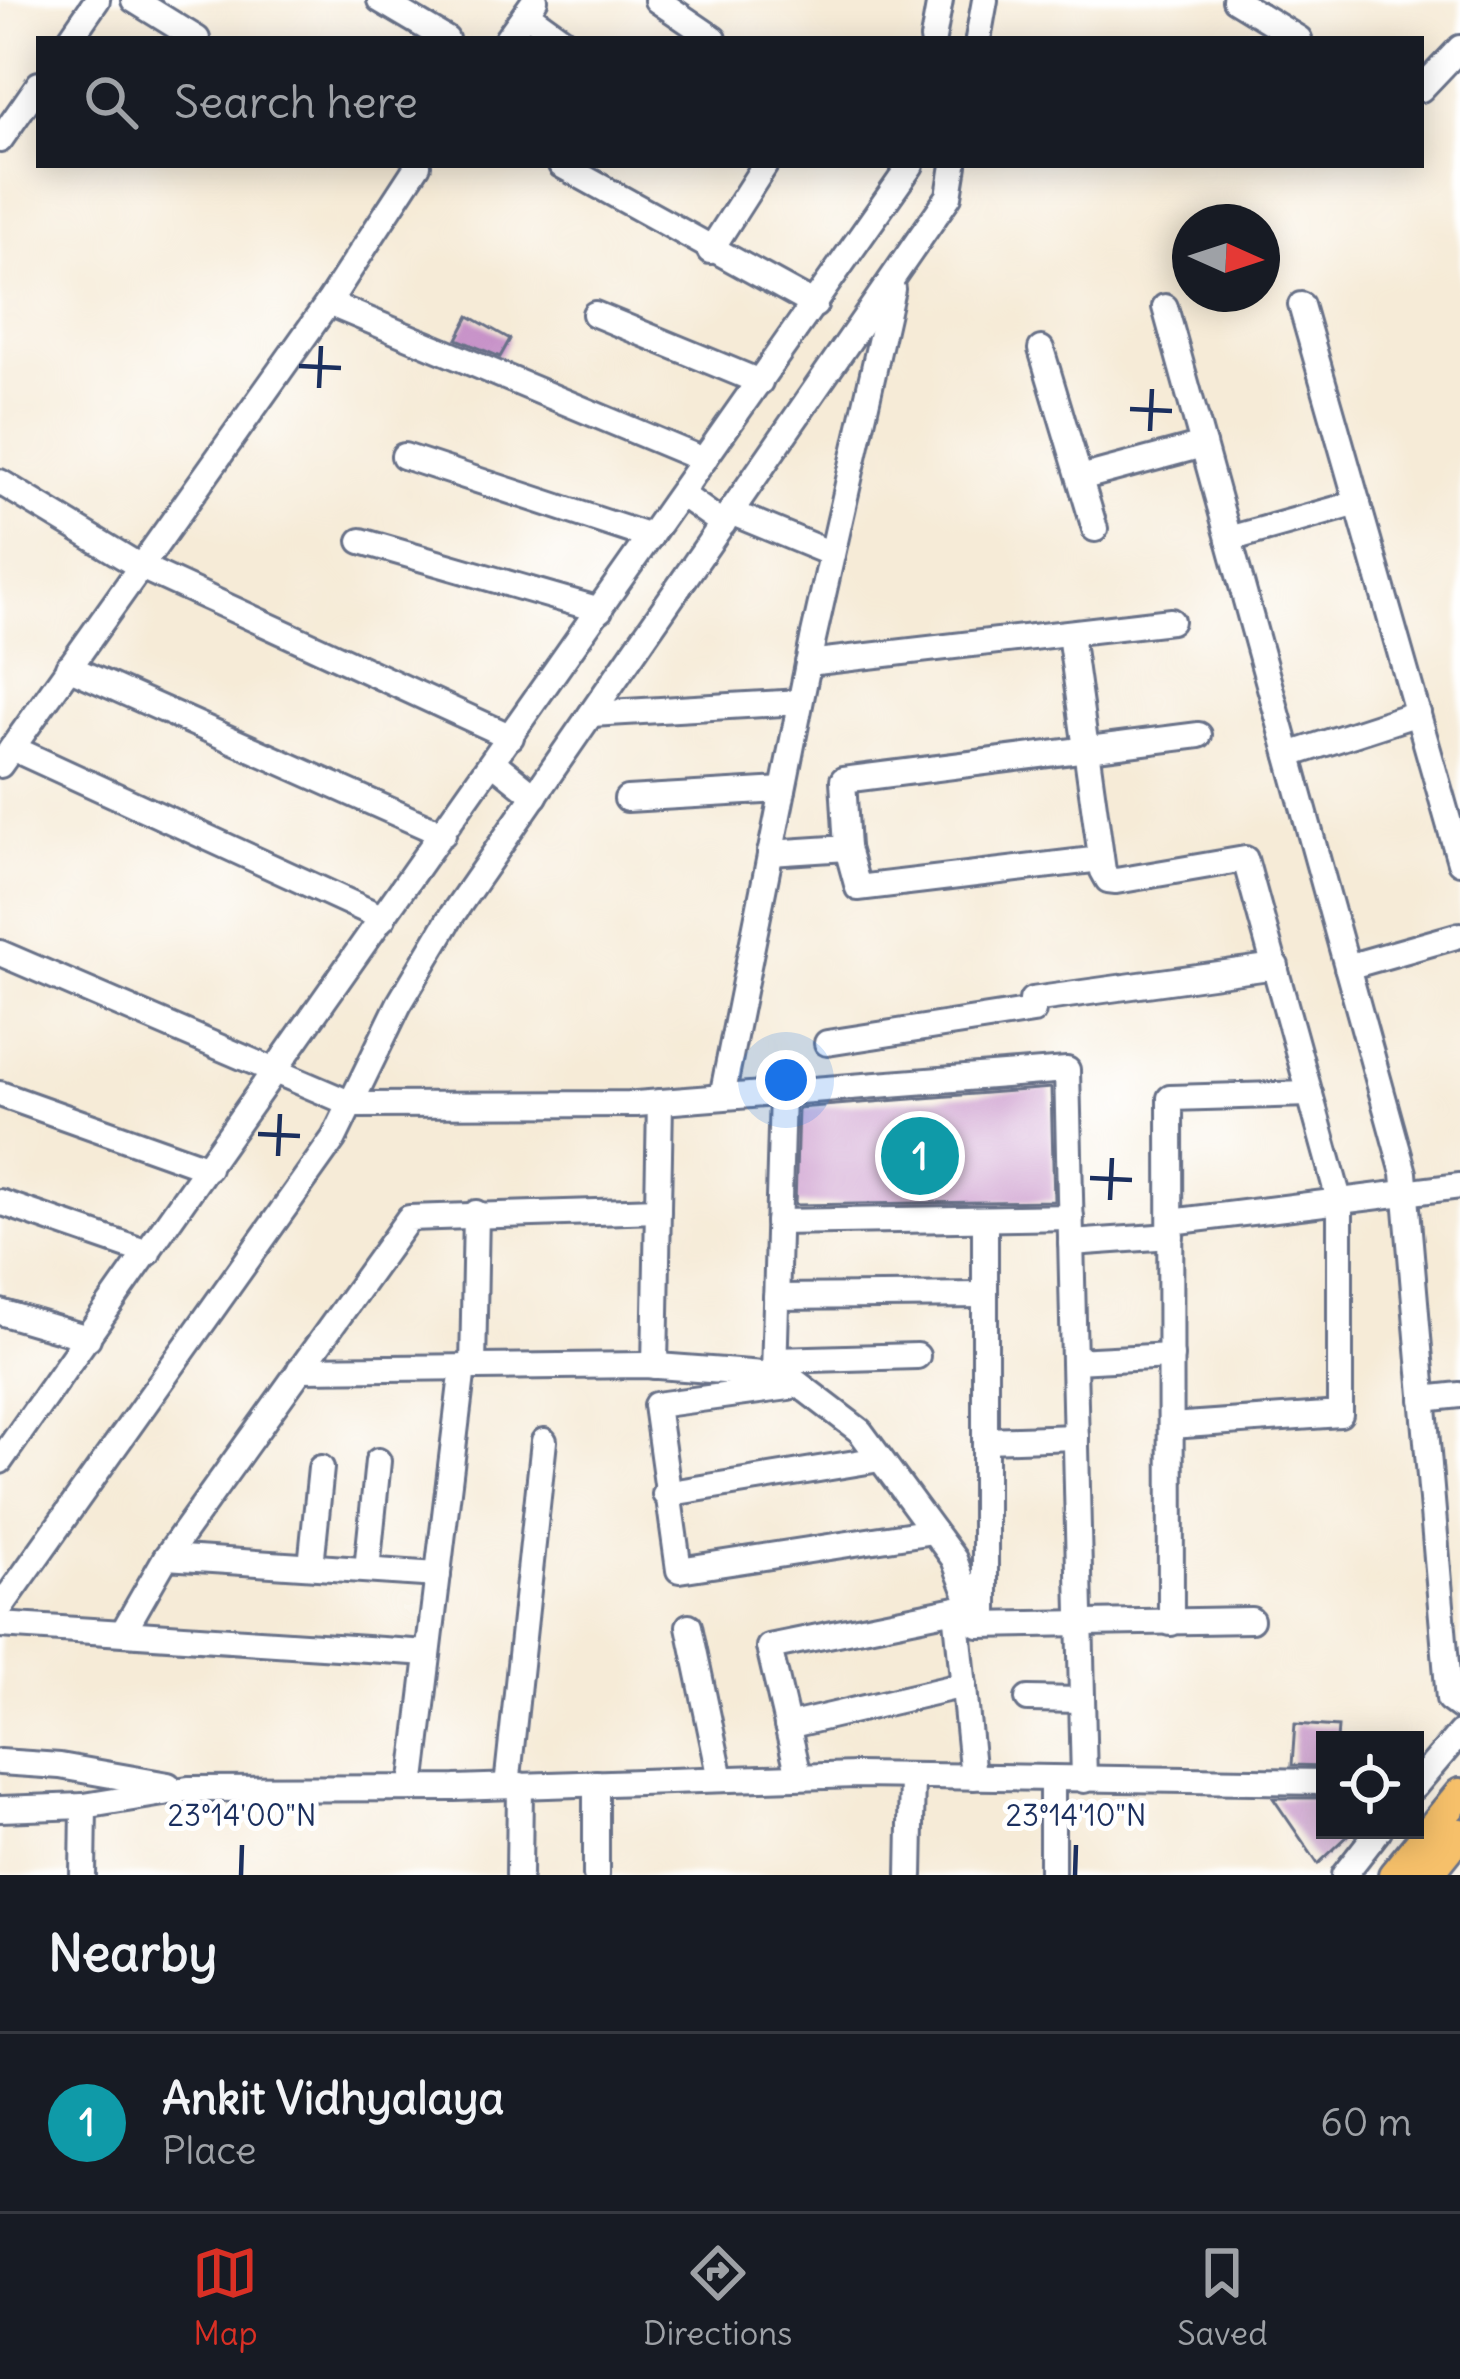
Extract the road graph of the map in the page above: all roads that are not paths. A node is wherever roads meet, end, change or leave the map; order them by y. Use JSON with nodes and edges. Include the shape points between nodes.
{"nodes":[{"id":1,"x":97,"y":0,"type":"edge"},
{"id":2,"x":134,"y":0,"type":"edge"},
{"id":3,"x":380,"y":0,"type":"edge"},
{"id":4,"x":657,"y":0,"type":"edge"},
{"id":5,"x":940,"y":0,"type":"edge"},
{"id":6,"x":985,"y":0,"type":"edge"},
{"id":7,"x":1235,"y":0,"type":"edge"},
{"id":8,"x":530,"y":7,"type":"edge"},
{"id":9,"x":72,"y":36,"type":"edge"},
{"id":10,"x":192,"y":36,"type":"edge"},
{"id":11,"x":441,"y":36,"type":"edge"},
{"id":12,"x":509,"y":36,"type":"edge"},
{"id":13,"x":559,"y":36,"type":"edge"},
{"id":14,"x":710,"y":36,"type":"edge"},
{"id":15,"x":934,"y":36,"type":"edge"},
{"id":16,"x":978,"y":36,"type":"edge"},
{"id":17,"x":1294,"y":36,"type":"edge"},
{"id":18,"x":1460,"y":48,"type":"edge"},
{"id":19,"x":1424,"y":86,"type":"edge"},
{"id":20,"x":36,"y":88,"type":"edge"},
{"id":21,"x":0,"y":140,"type":"edge"},
{"id":22,"x":410,"y":168,"type":"edge"},
{"id":23,"x":566,"y":168,"type":"edge"},
{"id":24,"x":763,"y":168,"type":"edge"},
{"id":25,"x":909,"y":168,"type":"edge"},
{"id":26,"x":954,"y":168,"type":"edge"},
{"id":27,"x":710,"y":250,"type":"junction"},
{"id":28,"x":895,"y":274,"type":"junction"},
{"id":29,"x":328,"y":303,"type":"junction"},
{"id":30,"x":1301,"y":304,"type":"dead end"},
{"id":31,"x":815,"y":305,"type":"junction"},
{"id":32,"x":1165,"y":307,"type":"dead end"},
{"id":33,"x":595,"y":314,"type":"dead end"},
{"id":34,"x":1041,"y":349,"type":"dead end"},
{"id":35,"x":760,"y":382,"type":"junction"},
{"id":36,"x":1203,"y":446,"type":"junction"},
{"id":37,"x":404,"y":456,"type":"dead end"},
{"id":38,"x":704,"y":460,"type":"junction"},
{"id":39,"x":1080,"y":478,"type":"junction"},
{"id":40,"x":0,"y":482,"type":"edge"},
{"id":41,"x":681,"y":494,"type":"junction"},
{"id":42,"x":1358,"y":502,"type":"junction"},
{"id":43,"x":727,"y":518,"type":"junction"},
{"id":44,"x":1095,"y":529,"type":"dead end"},
{"id":45,"x":650,"y":537,"type":"junction"},
{"id":46,"x":1229,"y":538,"type":"junction"},
{"id":47,"x":361,"y":541,"type":"dead end"},
{"id":48,"x":832,"y":554,"type":"junction"},
{"id":49,"x":140,"y":566,"type":"junction"},
{"id":50,"x":600,"y":610,"type":"junction"},
{"id":51,"x":1172,"y":621,"type":"dead end"},
{"id":52,"x":1070,"y":634,"type":"junction"},
{"id":53,"x":808,"y":663,"type":"junction"},
{"id":54,"x":68,"y":667,"type":"junction"},
{"id":55,"x":800,"y":702,"type":"junction"},
{"id":56,"x":1418,"y":713,"type":"junction"},
{"id":57,"x":591,"y":714,"type":"junction"},
{"id":58,"x":1199,"y":735,"type":"dead end"},
{"id":59,"x":511,"y":737,"type":"junction"},
{"id":60,"x":1086,"y":753,"type":"junction"},
{"id":61,"x":1289,"y":755,"type":"junction"},
{"id":62,"x":6,"y":756,"type":"edge"},
{"id":63,"x":494,"y":762,"type":"junction"},
{"id":64,"x":783,"y":790,"type":"junction"},
{"id":65,"x":535,"y":796,"type":"junction"},
{"id":66,"x":627,"y":799,"type":"dead end"},
{"id":67,"x":1454,"y":814,"type":"edge"},
{"id":68,"x":443,"y":834,"type":"junction"},
{"id":69,"x":847,"y":848,"type":"junction"},
{"id":70,"x":770,"y":853,"type":"junction"},
{"id":71,"x":1101,"y":859,"type":"junction"},
{"id":72,"x":1460,"y":862,"type":"edge"},
{"id":73,"x":383,"y":918,"type":"junction"},
{"id":74,"x":1460,"y":935,"type":"edge"},
{"id":75,"x":0,"y":953,"type":"edge"},
{"id":76,"x":1276,"y":966,"type":"junction"},
{"id":77,"x":1347,"y":968,"type":"junction"},
{"id":78,"x":827,"y":1043,"type":"dead end"},
{"id":79,"x":277,"y":1071,"type":"junction"},
{"id":80,"x":782,"y":1093,"type":"junction"},
{"id":81,"x":1310,"y":1094,"type":"junction"},
{"id":82,"x":0,"y":1095,"type":"edge"},
{"id":83,"x":722,"y":1097,"type":"junction"},
{"id":84,"x":660,"y":1102,"type":"junction"},
{"id":85,"x":354,"y":1105,"type":"junction"},
{"id":86,"x":208,"y":1168,"type":"junction"},
{"id":87,"x":1460,"y":1186,"type":"edge"},
{"id":88,"x":1406,"y":1195,"type":"junction"},
{"id":89,"x":0,"y":1202,"type":"edge"},
{"id":90,"x":1340,"y":1203,"type":"junction"},
{"id":91,"x":658,"y":1210,"type":"junction"},
{"id":92,"x":476,"y":1213,"type":"junction"},
{"id":93,"x":985,"y":1219,"type":"junction"},
{"id":94,"x":778,"y":1222,"type":"junction"},
{"id":95,"x":1171,"y":1229,"type":"junction"},
{"id":96,"x":1071,"y":1230,"type":"junction"},
{"id":97,"x":148,"y":1253,"type":"junction"},
{"id":98,"x":985,"y":1294,"type":"junction"},
{"id":99,"x":776,"y":1297,"type":"junction"},
{"id":100,"x":0,"y":1312,"type":"edge"},
{"id":101,"x":88,"y":1338,"type":"junction"},
{"id":102,"x":917,"y":1356,"type":"dead end"},
{"id":103,"x":1171,"y":1356,"type":"junction"},
{"id":104,"x":1074,"y":1361,"type":"junction"},
{"id":105,"x":655,"y":1366,"type":"junction"},
{"id":106,"x":468,"y":1367,"type":"junction"},
{"id":107,"x":775,"y":1368,"type":"junction"},
{"id":108,"x":300,"y":1369,"type":"junction"},
{"id":109,"x":800,"y":1386,"type":"junction"},
{"id":110,"x":1460,"y":1396,"type":"edge"},
{"id":111,"x":1423,"y":1399,"type":"junction"},
{"id":112,"x":1171,"y":1426,"type":"junction"},
{"id":113,"x":1076,"y":1437,"type":"junction"},
{"id":114,"x":985,"y":1440,"type":"junction"},
{"id":115,"x":544,"y":1441,"type":"dead end"},
{"id":116,"x":4,"y":1446,"type":"edge"},
{"id":117,"x":880,"y":1459,"type":"junction"},
{"id":118,"x":378,"y":1462,"type":"dead end"},
{"id":119,"x":321,"y":1468,"type":"dead end"},
{"id":120,"x":664,"y":1494,"type":"junction"},
{"id":121,"x":933,"y":1531,"type":"junction"},
{"id":122,"x":166,"y":1557,"type":"junction"},
{"id":123,"x":311,"y":1567,"type":"junction"},
{"id":124,"x":367,"y":1570,"type":"junction"},
{"id":125,"x":438,"y":1575,"type":"junction"},
{"id":126,"x":0,"y":1608,"type":"edge"},
{"id":127,"x":1251,"y":1620,"type":"dead end"},
{"id":128,"x":1172,"y":1624,"type":"junction"},
{"id":129,"x":0,"y":1625,"type":"edge"},
{"id":130,"x":985,"y":1625,"type":"junction"},
{"id":131,"x":1080,"y":1625,"type":"junction"},
{"id":132,"x":688,"y":1626,"type":"dead end"},
{"id":133,"x":123,"y":1632,"type":"junction"},
{"id":134,"x":428,"y":1653,"type":"junction"},
{"id":135,"x":964,"y":1685,"type":"junction"},
{"id":136,"x":1028,"y":1699,"type":"dead end"},
{"id":137,"x":1082,"y":1700,"type":"junction"},
{"id":138,"x":1460,"y":1707,"type":"edge"},
{"id":139,"x":787,"y":1726,"type":"junction"},
{"id":140,"x":1460,"y":1732,"type":"edge"},
{"id":141,"x":0,"y":1762,"type":"edge"},
{"id":142,"x":1424,"y":1775,"type":"edge"},
{"id":143,"x":799,"y":1776,"type":"junction"},
{"id":144,"x":912,"y":1776,"type":"junction"},
{"id":145,"x":973,"y":1777,"type":"junction"},
{"id":146,"x":721,"y":1779,"type":"junction"},
{"id":147,"x":1052,"y":1779,"type":"junction"},
{"id":148,"x":1084,"y":1780,"type":"junction"},
{"id":149,"x":1316,"y":1782,"type":"edge"},
{"id":150,"x":596,"y":1783,"type":"junction"},
{"id":151,"x":514,"y":1786,"type":"junction"},
{"id":152,"x":412,"y":1788,"type":"junction"},
{"id":153,"x":188,"y":1789,"type":"junction"},
{"id":154,"x":1460,"y":1794,"type":"edge"},
{"id":155,"x":84,"y":1806,"type":"junction"},
{"id":156,"x":0,"y":1809,"type":"edge"},
{"id":157,"x":1460,"y":1834,"type":"edge"},
{"id":158,"x":1372,"y":1839,"type":"edge"},
{"id":159,"x":1460,"y":1857,"type":"edge"},
{"id":160,"x":83,"y":1875,"type":"edge"},
{"id":161,"x":519,"y":1875,"type":"edge"},
{"id":162,"x":596,"y":1875,"type":"edge"},
{"id":163,"x":910,"y":1875,"type":"edge"},
{"id":164,"x":1052,"y":1875,"type":"edge"},
{"id":165,"x":1344,"y":1875,"type":"edge"},
{"id":166,"x":1394,"y":1875,"type":"edge"},
{"id":167,"x":1427,"y":1875,"type":"edge"},
{"id":168,"x":1446,"y":1875,"type":"edge"}],
"edges":[{"from":1,"to":9,"type":"street"},
{"from":2,"to":10,"type":"street"},
{"from":3,"to":11,"type":"street"},
{"from":4,"to":14,"type":"street"},
{"from":5,"to":15,"type":"street"},
{"from":6,"to":16,"type":"street"},
{"from":7,"to":17,"type":"street"},
{"from":8,"to":12,"type":"street"},
{"from":8,"to":13,"type":"street"},
{"from":18,"to":19,"type":"street"},
{"from":20,"to":21,"type":"street"},
{"from":22,"to":29,"type":"street"},
{"from":23,"to":27,"type":"street"},
{"from":24,"to":27,"type":"street"},
{"from":25,"to":31,"type":"street"},
{"from":26,"to":28,"type":"street","via":[[949,196]]},
{"from":27,"to":31,"type":"street"},
{"from":28,"to":43,"type":"street"},
{"from":28,"to":48,"type":"street"},
{"from":29,"to":38,"type":"street"},
{"from":29,"to":49,"type":"street"},
{"from":30,"to":42,"type":"street"},
{"from":31,"to":35,"type":"street"},
{"from":32,"to":36,"type":"street"},
{"from":33,"to":35,"type":"street"},
{"from":34,"to":39,"type":"street"},
{"from":35,"to":38,"type":"street"},
{"from":36,"to":39,"type":"street"},
{"from":36,"to":46,"type":"street"},
{"from":37,"to":45,"type":"street"},
{"from":38,"to":41,"type":"street"},
{"from":39,"to":44,"type":"street"},
{"from":40,"to":49,"type":"street"},
{"from":41,"to":43,"type":"street"},
{"from":41,"to":45,"type":"street"},
{"from":42,"to":46,"type":"street"},
{"from":42,"to":56,"type":"street"},
{"from":43,"to":48,"type":"street"},
{"from":43,"to":57,"type":"street"},
{"from":45,"to":50,"type":"street"},
{"from":46,"to":61,"type":"street"},
{"from":47,"to":50,"type":"street"},
{"from":48,"to":53,"type":"street"},
{"from":49,"to":54,"type":"street"},
{"from":49,"to":59,"type":"street"},
{"from":50,"to":59,"type":"street"},
{"from":51,"to":52,"type":"street"},
{"from":52,"to":53,"type":"street"},
{"from":52,"to":60,"type":"street"},
{"from":53,"to":55,"type":"street"},
{"from":54,"to":62,"type":"street"},
{"from":54,"to":68,"type":"street"},
{"from":55,"to":57,"type":"street"},
{"from":55,"to":64,"type":"street"},
{"from":56,"to":61,"type":"street"},
{"from":56,"to":67,"type":"street"},
{"from":57,"to":65,"type":"street"},
{"from":58,"to":60,"type":"street"},
{"from":59,"to":63,"type":"street"},
{"from":60,"to":69,"type":"street","via":[[843,780]]},
{"from":60,"to":71,"type":"street"},
{"from":61,"to":77,"type":"street"},
{"from":62,"to":73,"type":"street"},
{"from":63,"to":65,"type":"street"},
{"from":63,"to":68,"type":"street"},
{"from":64,"to":66,"type":"street"},
{"from":64,"to":70,"type":"street"},
{"from":65,"to":85,"type":"street","via":[[399,1004]]},
{"from":67,"to":72,"type":"street"},
{"from":68,"to":73,"type":"street"},
{"from":69,"to":70,"type":"street"},
{"from":69,"to":71,"type":"street","via":[[858,889]]},
{"from":70,"to":83,"type":"street"},
{"from":71,"to":76,"type":"street","via":[[1108,880],[1116,881],[1245,859]]},
{"from":73,"to":79,"type":"street"},
{"from":74,"to":77,"type":"street"},
{"from":75,"to":79,"type":"street"},
{"from":76,"to":78,"type":"street","via":[[1032,1000],[1033,1011]]},
{"from":76,"to":81,"type":"street"},
{"from":77,"to":88,"type":"street"},
{"from":79,"to":85,"type":"street"},
{"from":79,"to":86,"type":"street"},
{"from":80,"to":83,"type":"street"},
{"from":80,"to":94,"type":"street"},
{"from":80,"to":96,"type":"street","via":[[1067,1070]]},
{"from":81,"to":90,"type":"street"},
{"from":81,"to":95,"type":"street","via":[[1171,1099]]},
{"from":82,"to":86,"type":"street"},
{"from":83,"to":84,"type":"street"},
{"from":84,"to":85,"type":"street"},
{"from":84,"to":91,"type":"street"},
{"from":85,"to":126,"type":"street"},
{"from":86,"to":97,"type":"street"},
{"from":87,"to":88,"type":"street"},
{"from":88,"to":90,"type":"street"},
{"from":88,"to":111,"type":"street"},
{"from":89,"to":97,"type":"street"},
{"from":90,"to":95,"type":"street"},
{"from":90,"to":112,"type":"street","via":[[1340,1414]]},
{"from":91,"to":92,"type":"street"},
{"from":91,"to":105,"type":"street"},
{"from":92,"to":106,"type":"street"},
{"from":92,"to":108,"type":"street","via":[[409,1217]]},
{"from":93,"to":94,"type":"street"},
{"from":93,"to":96,"type":"street"},
{"from":93,"to":98,"type":"street"},
{"from":94,"to":99,"type":"street"},
{"from":95,"to":96,"type":"street"},
{"from":95,"to":103,"type":"street"},
{"from":96,"to":104,"type":"street"},
{"from":97,"to":101,"type":"street"},
{"from":98,"to":99,"type":"street"},
{"from":98,"to":114,"type":"street"},
{"from":99,"to":107,"type":"street"},
{"from":100,"to":101,"type":"street"},
{"from":101,"to":116,"type":"street"},
{"from":102,"to":107,"type":"street"},
{"from":103,"to":104,"type":"street"},
{"from":103,"to":112,"type":"street"},
{"from":104,"to":113,"type":"street"},
{"from":105,"to":106,"type":"street"},
{"from":105,"to":107,"type":"street"},
{"from":106,"to":108,"type":"street"},
{"from":106,"to":125,"type":"street"},
{"from":107,"to":109,"type":"street"},
{"from":108,"to":122,"type":"street"},
{"from":109,"to":117,"type":"street","via":[[860,1431]]},
{"from":109,"to":120,"type":"street","via":[[656,1405]]},
{"from":110,"to":111,"type":"street"},
{"from":111,"to":138,"type":"street","via":[[1448,1699]]},
{"from":112,"to":128,"type":"street"},
{"from":113,"to":114,"type":"street"},
{"from":113,"to":131,"type":"street"},
{"from":114,"to":130,"type":"street"},
{"from":115,"to":151,"type":"street"},
{"from":117,"to":120,"type":"street"},
{"from":117,"to":121,"type":"street"},
{"from":118,"to":124,"type":"street"},
{"from":119,"to":123,"type":"street"},
{"from":120,"to":121,"type":"street","via":[[674,1563],[687,1571]]},
{"from":121,"to":130,"type":"street"},
{"from":122,"to":123,"type":"street"},
{"from":122,"to":133,"type":"street"},
{"from":123,"to":124,"type":"street"},
{"from":124,"to":125,"type":"street"},
{"from":125,"to":134,"type":"street"},
{"from":127,"to":128,"type":"street"},
{"from":128,"to":131,"type":"street"},
{"from":129,"to":133,"type":"street"},
{"from":130,"to":131,"type":"street"},
{"from":131,"to":137,"type":"street"},
{"from":132,"to":146,"type":"street"},
{"from":133,"to":134,"type":"street"},
{"from":134,"to":152,"type":"street"},
{"from":135,"to":139,"type":"street"},
{"from":135,"to":139,"type":"street","via":[[956,1609],[769,1647]]},
{"from":135,"to":145,"type":"street"},
{"from":136,"to":137,"type":"street"},
{"from":137,"to":148,"type":"street"},
{"from":139,"to":143,"type":"street"},
{"from":140,"to":142,"type":"street"},
{"from":141,"to":153,"type":"street"},
{"from":143,"to":144,"type":"street"},
{"from":143,"to":146,"type":"street"},
{"from":144,"to":145,"type":"street"},
{"from":144,"to":163,"type":"street"},
{"from":145,"to":147,"type":"street"},
{"from":146,"to":150,"type":"street"},
{"from":147,"to":148,"type":"street"},
{"from":147,"to":164,"type":"street"},
{"from":148,"to":149,"type":"street"},
{"from":150,"to":151,"type":"street"},
{"from":150,"to":162,"type":"street"},
{"from":151,"to":152,"type":"street"},
{"from":151,"to":161,"type":"street"},
{"from":152,"to":153,"type":"street"},
{"from":153,"to":155,"type":"street"},
{"from":154,"to":166,"type":"main road"},
{"from":155,"to":156,"type":"street"},
{"from":155,"to":160,"type":"street"},
{"from":157,"to":167,"type":"main road"},
{"from":158,"to":165,"type":"street"},
{"from":159,"to":168,"type":"street"}]}
